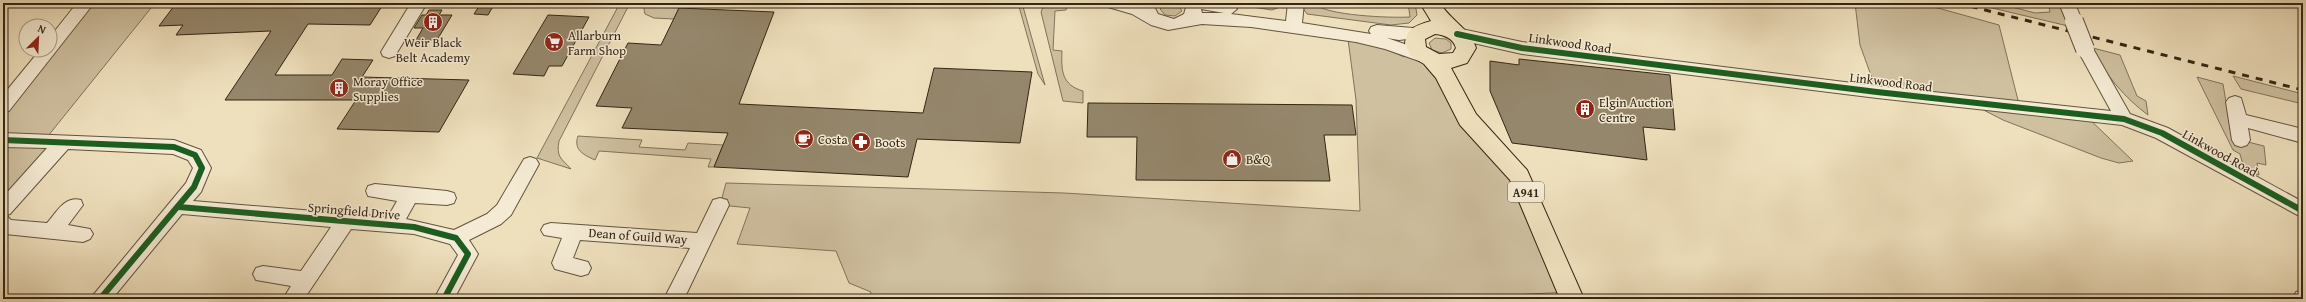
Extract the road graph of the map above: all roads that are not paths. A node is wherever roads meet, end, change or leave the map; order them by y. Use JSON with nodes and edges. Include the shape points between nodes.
{"nodes":[{"id":1,"x":86,"y":3,"type":"edge"},
{"id":2,"x":419,"y":3,"type":"edge"},
{"id":3,"x":1114,"y":3,"type":"edge"},
{"id":4,"x":1200,"y":3,"type":"edge"},
{"id":5,"x":1429,"y":3,"type":"edge"},
{"id":6,"x":2067,"y":3,"type":"edge"},
{"id":7,"x":1150,"y":10,"type":"edge"},
{"id":8,"x":1190,"y":11,"type":"edge"},
{"id":9,"x":1295,"y":16,"type":"edge"},
{"id":10,"x":1421,"y":31,"type":"junction"},
{"id":11,"x":1454,"y":32,"type":"junction"},
{"id":12,"x":58,"y":39,"type":"edge"},
{"id":13,"x":1522,"y":48,"type":"junction"},
{"id":14,"x":389,"y":52,"type":"dead end"},
{"id":15,"x":1462,"y":56,"type":"junction"},
{"id":16,"x":42,"y":58,"type":"edge"},
{"id":17,"x":1427,"y":59,"type":"junction"},
{"id":18,"x":1457,"y":98,"type":"junction"},
{"id":19,"x":6,"y":100,"type":"edge"},
{"id":20,"x":2235,"y":102,"type":"dead end"},
{"id":21,"x":2124,"y":119,"type":"junction"},
{"id":22,"x":2238,"y":119,"type":"junction"},
{"id":23,"x":2303,"y":136,"type":"edge"},
{"id":24,"x":3,"y":140,"type":"edge"},
{"id":25,"x":2241,"y":140,"type":"dead end"},
{"id":26,"x":64,"y":142,"type":"junction"},
{"id":27,"x":530,"y":164,"type":"dead end"},
{"id":28,"x":375,"y":191,"type":"dead end"},
{"id":29,"x":410,"y":195,"type":"junction"},
{"id":30,"x":447,"y":198,"type":"dead end"},
{"id":31,"x":74,"y":205,"type":"dead end"},
{"id":32,"x":720,"y":205,"type":"dead end"},
{"id":33,"x":179,"y":207,"type":"junction"},
{"id":34,"x":3,"y":209,"type":"edge"},
{"id":35,"x":2303,"y":211,"type":"edge"},
{"id":36,"x":3,"y":222,"type":"edge"},
{"id":37,"x":345,"y":222,"type":"junction"},
{"id":38,"x":393,"y":225,"type":"junction"},
{"id":39,"x":551,"y":230,"type":"dead end"},
{"id":40,"x":52,"y":231,"type":"junction"},
{"id":41,"x":574,"y":231,"type":"junction"},
{"id":42,"x":83,"y":234,"type":"dead end"},
{"id":43,"x":456,"y":238,"type":"junction"},
{"id":44,"x":702,"y":241,"type":"junction"},
{"id":45,"x":581,"y":268,"type":"dead end"},
{"id":46,"x":263,"y":274,"type":"dead end"},
{"id":47,"x":306,"y":280,"type":"junction"},
{"id":48,"x":100,"y":299,"type":"edge"},
{"id":49,"x":293,"y":299,"type":"edge"},
{"id":50,"x":444,"y":299,"type":"edge"},
{"id":51,"x":674,"y":299,"type":"edge"},
{"id":52,"x":1572,"y":299,"type":"edge"}],
"edges":[{"from":1,"to":12,"type":"street"},
{"from":2,"to":14,"type":"street"},
{"from":3,"to":7,"type":"street","via":[[1138,10]]},
{"from":4,"to":9,"type":"street","via":[[1228,10]]},
{"from":5,"to":10,"type":"main road"},
{"from":5,"to":11,"type":"main road"},
{"from":6,"to":21,"type":"street","bridge":true,"via":[[2090,60]]},
{"from":7,"to":8,"type":"street","via":[[1157,22],[1172,25]]},
{"from":8,"to":9,"type":"street","via":[[1222,17]]},
{"from":9,"to":10,"type":"street","via":[[1387,33]]},
{"from":9,"to":17,"type":"street","via":[[1389,43]]},
{"from":10,"to":11,"type":"main road","via":[[1435,27]]},
{"from":10,"to":17,"type":"main road","via":[[1414,43],[1416,49]]},
{"from":11,"to":13,"type":"street","name":"Linkwood Road"},
{"from":11,"to":15,"type":"main road","via":[[1466,45]]},
{"from":13,"to":15,"type":"street","name":"Linkwood Road","via":[[1482,49]]},
{"from":13,"to":21,"type":"street","name":"Linkwood Road"},
{"from":15,"to":17,"type":"main road","via":[[1448,62]]},
{"from":15,"to":18,"type":"main road","number":"A941","via":[[1456,71]]},
{"from":16,"to":19,"type":"street"},
{"from":17,"to":18,"type":"main road","number":"A941","via":[[1444,74]]},
{"from":18,"to":52,"type":"main road","number":"A941","via":[[1468,119],[1519,176]]},
{"from":20,"to":22,"type":"street"},
{"from":21,"to":35,"type":"street","name":"Linkwood Road","via":[[2162,133]]},
{"from":22,"to":23,"type":"street"},
{"from":22,"to":25,"type":"street"},
{"from":24,"to":26,"type":"street"},
{"from":26,"to":33,"type":"street","via":[[174,147],[195,155],[202,168],[194,187]]},
{"from":26,"to":34,"type":"street"},
{"from":27,"to":43,"type":"street","via":[[504,210],[494,219]]},
{"from":28,"to":29,"type":"street","name":"Springfield Drive"},
{"from":29,"to":30,"type":"street","name":"Springfield Drive"},
{"from":29,"to":38,"type":"street","name":"Springfield Drive"},
{"from":31,"to":40,"type":"street"},
{"from":32,"to":44,"type":"street","name":"Dean of Guild Way"},
{"from":33,"to":37,"type":"street","name":"Springfield Drive"},
{"from":33,"to":48,"type":"street"},
{"from":36,"to":40,"type":"street","via":[[5,227]]},
{"from":37,"to":38,"type":"street","name":"Springfield Drive"},
{"from":37,"to":47,"type":"street","name":"Springfield Drive"},
{"from":38,"to":43,"type":"street","name":"Springfield Drive","via":[[414,227]]},
{"from":39,"to":41,"type":"street","name":"Dean of Guild Way"},
{"from":40,"to":42,"type":"street"},
{"from":41,"to":44,"type":"street","name":"Dean of Guild Way"},
{"from":41,"to":45,"type":"street","name":"Dean of Guild Way","via":[[562,263]]},
{"from":43,"to":50,"type":"street","via":[[468,254]]},
{"from":44,"to":51,"type":"street","name":"Dean of Guild Way"},
{"from":46,"to":47,"type":"street"},
{"from":47,"to":49,"type":"street","name":"Springfield Drive"}]}
